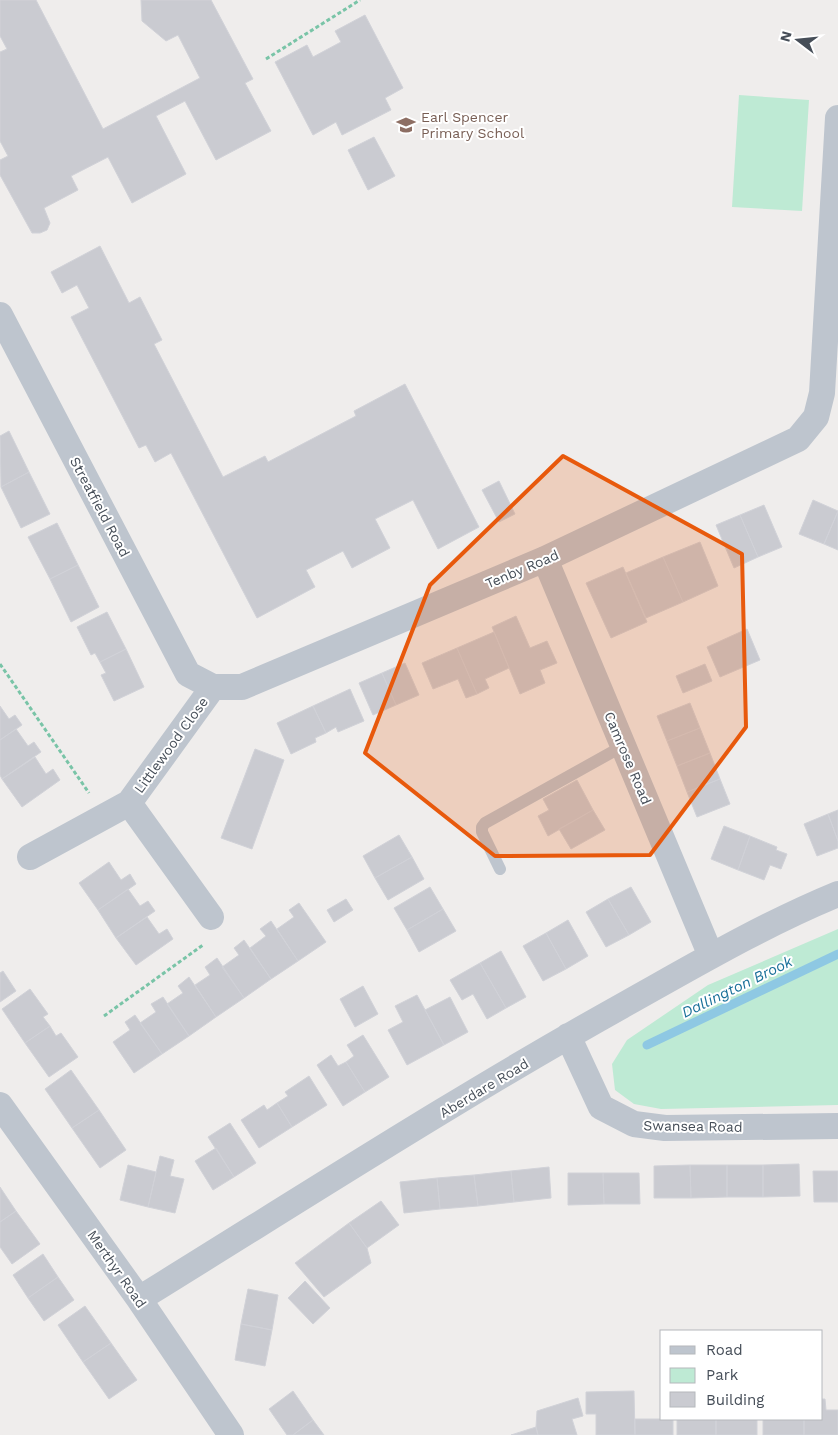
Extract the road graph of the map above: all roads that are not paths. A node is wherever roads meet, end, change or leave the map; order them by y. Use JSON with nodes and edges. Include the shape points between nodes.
{"nodes":[{"id":1,"x":838,"y":118,"type":"edge"},
{"id":2,"x":0,"y":316,"type":"edge"},
{"id":3,"x":545,"y":560,"type":"junction"},
{"id":4,"x":213,"y":687,"type":"junction"},
{"id":5,"x":623,"y":746,"type":"junction"},
{"id":6,"x":129,"y":803,"type":"junction"},
{"id":7,"x":30,"y":858,"type":"dead end"},
{"id":8,"x":500,"y":869,"type":"dead end"},
{"id":9,"x":838,"y":894,"type":"edge"},
{"id":10,"x":211,"y":917,"type":"road end"},
{"id":11,"x":711,"y":956,"type":"junction"},
{"id":12,"x":568,"y":1036,"type":"junction"},
{"id":13,"x":0,"y":1105,"type":"edge"},
{"id":14,"x":838,"y":1126,"type":"edge"},
{"id":15,"x":139,"y":1299,"type":"junction"},
{"id":16,"x":231,"y":1435,"type":"edge"}],
"edges":[{"from":1,"to":3,"type":"street","name":"Tenby Road","via":[[822,393],[816,417],[798,439]]},
{"from":2,"to":4,"type":"street","name":"Streatfield Road","via":[[188,674]]},
{"from":3,"to":4,"type":"street","name":"Tenby Road","via":[[242,687]]},
{"from":3,"to":5,"type":"street","name":"Camrose Road"},
{"from":4,"to":6,"type":"street","name":"Littlewood Close"},
{"from":5,"to":8,"type":"lane","via":[[485,823],[482,832]]},
{"from":5,"to":11,"type":"street","name":"Camrose Road"},
{"from":6,"to":7,"type":"street","name":"Littlewood Close"},
{"from":6,"to":10,"type":"street","name":"Littlewood Close"},
{"from":9,"to":11,"type":"street","name":"Aberdare Road","via":[[802,908]]},
{"from":11,"to":12,"type":"street","name":"Aberdare Road"},
{"from":12,"to":14,"type":"street","name":"Swansea Road","via":[[601,1106],[634,1124],[664,1128]]},
{"from":12,"to":15,"type":"street","name":"Aberdare Road"},
{"from":13,"to":15,"type":"street","name":"Merthyr Road"},
{"from":15,"to":16,"type":"street","name":"Merthyr Road"}]}
